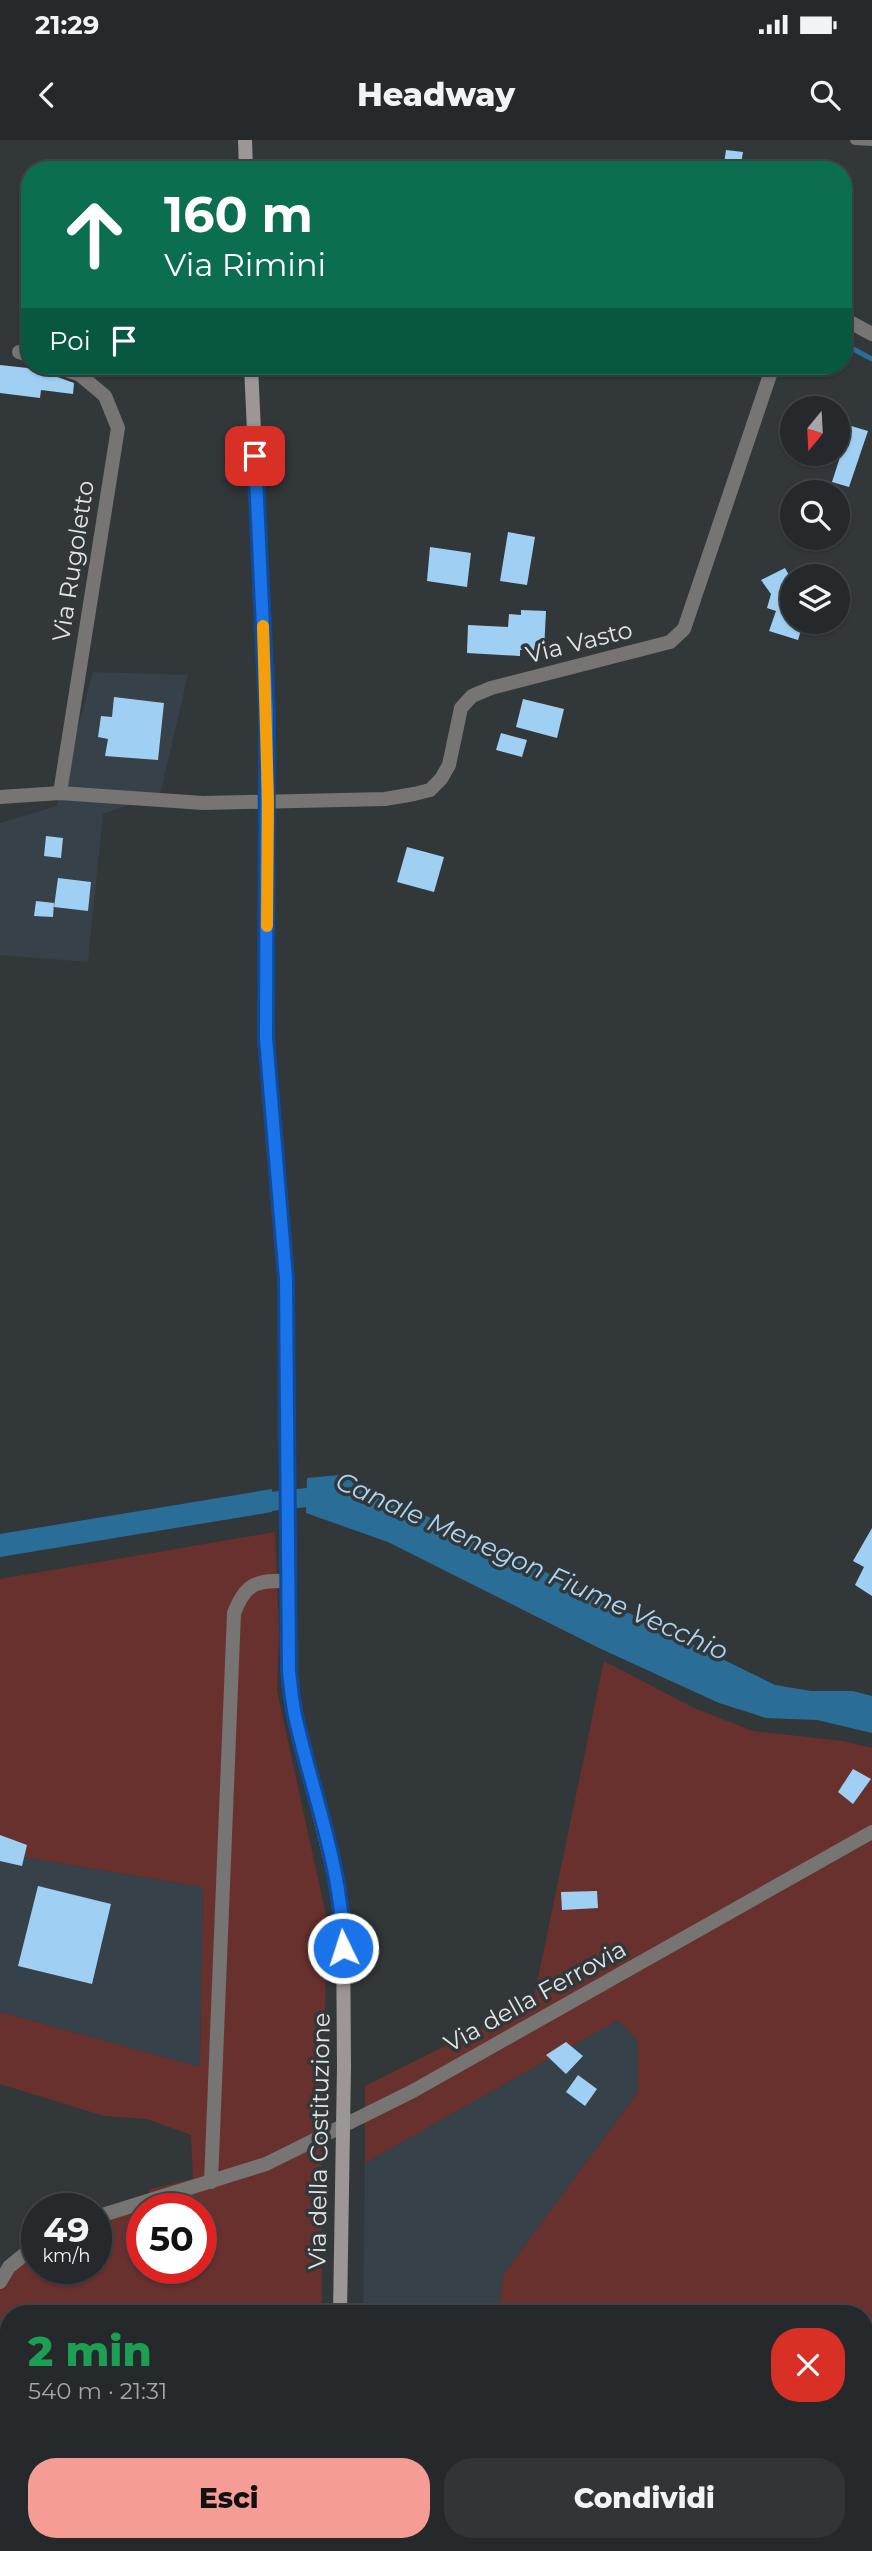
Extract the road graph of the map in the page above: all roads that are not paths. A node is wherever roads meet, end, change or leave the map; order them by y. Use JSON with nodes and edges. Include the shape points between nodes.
{"nodes":[{"id":1,"x":245,"y":140,"type":"edge"},
{"id":2,"x":855,"y":140,"type":"edge"},
{"id":3,"x":872,"y":141,"type":"edge"},
{"id":4,"x":246,"y":161,"type":"edge"},
{"id":5,"x":852,"y":323,"type":"edge"},
{"id":6,"x":872,"y":334,"type":"edge"},
{"id":7,"x":80,"y":375,"type":"edge"},
{"id":8,"x":254,"y":375,"type":"edge"},
{"id":9,"x":770,"y":375,"type":"edge"},
{"id":10,"x":60,"y":793,"type":"junction"},
{"id":11,"x":0,"y":797,"type":"edge"},
{"id":12,"x":268,"y":801,"type":"junction"},
{"id":13,"x":288,"y":1581,"type":"junction"},
{"id":14,"x":872,"y":1832,"type":"edge"},
{"id":15,"x":211,"y":2182,"type":"junction"},
{"id":16,"x":112,"y":2212,"type":"edge"},
{"id":17,"x":21,"y":2257,"type":"edge"},
{"id":18,"x":0,"y":2282,"type":"edge"},
{"id":19,"x":340,"y":2305,"type":"edge"}],
"edges":[{"from":1,"to":4,"type":"main road"},
{"from":2,"to":3,"type":"lane"},
{"from":5,"to":6,"type":"street"},
{"from":7,"to":10,"type":"street","name":"Via Rugoletto","via":[[105,396],[118,428]]},
{"from":8,"to":12,"type":"main road","name":"Via della Costituzione"},
{"from":9,"to":12,"type":"street","name":"Via Vasto","via":[[697,596],[684,629],[670,642],[472,696],[461,708],[449,765],[430,790],[385,799]]},
{"from":10,"to":11,"type":"street"},
{"from":10,"to":12,"type":"street","via":[[203,803]]},
{"from":12,"to":13,"type":"main road","name":"Via della Costituzione","via":[[266,1038],[286,1279]]},
{"from":13,"to":15,"type":"street","via":[[261,1580],[241,1597],[234,1613]]},
{"from":13,"to":19,"type":"main road","name":"Via della Costituzione","bridge":true,"via":[[289,1672],[295,1717],[343,1925]]},
{"from":14,"to":15,"type":"street","name":"Via della Ferrovia","via":[[413,2091],[266,2164]]},
{"from":15,"to":16,"type":"street","name":"Via della Ferrovia"},
{"from":17,"to":18,"type":"street"}]}
